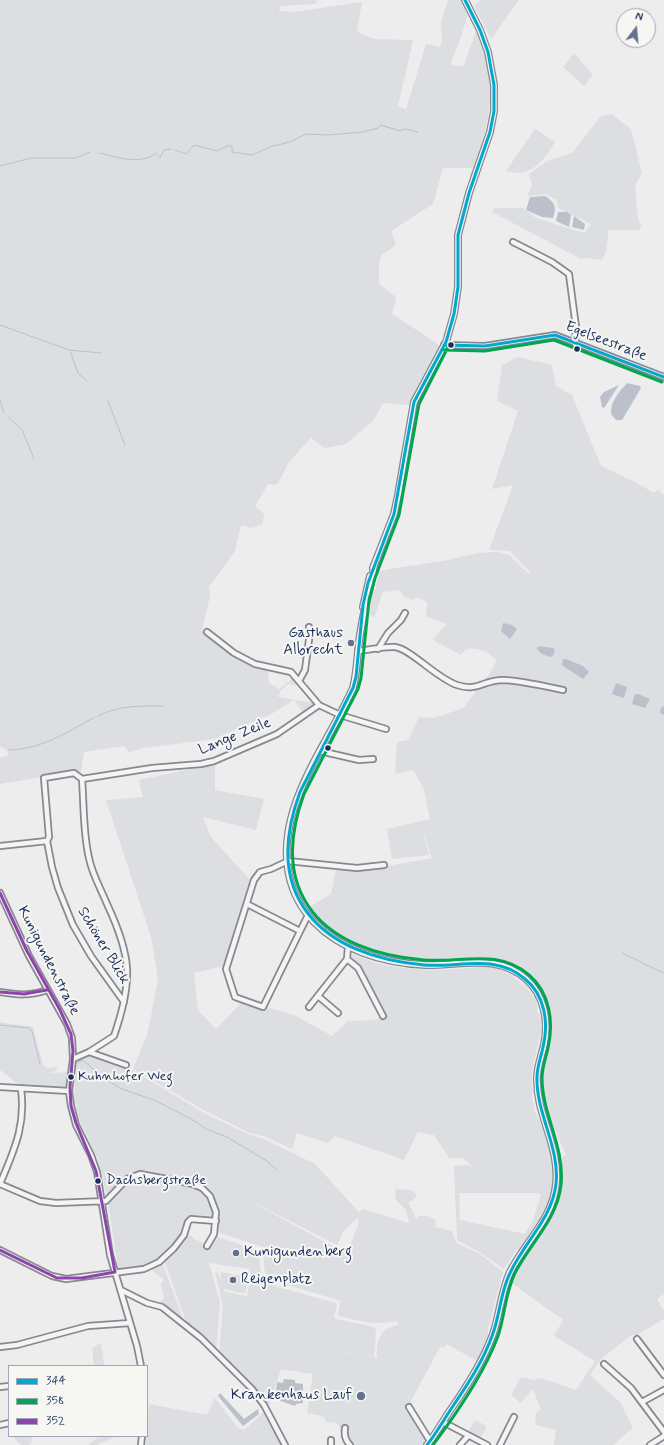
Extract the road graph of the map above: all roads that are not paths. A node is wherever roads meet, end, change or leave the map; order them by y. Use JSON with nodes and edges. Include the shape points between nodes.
{"nodes":[{"id":1,"x":464,"y":0,"type":"edge"},
{"id":2,"x":513,"y":242,"type":"dead end"},
{"id":3,"x":576,"y":344,"type":"junction"},
{"id":4,"x":444,"y":345,"type":"junction"},
{"id":5,"x":664,"y":377,"type":"edge"},
{"id":6,"x":374,"y":566,"type":"junction"},
{"id":7,"x":405,"y":613,"type":"dead end"},
{"id":8,"x":362,"y":621,"type":"junction"},
{"id":9,"x":309,"y":627,"type":"dead end"},
{"id":10,"x":207,"y":632,"type":"dead end"},
{"id":11,"x":378,"y":649,"type":"junction"},
{"id":12,"x":358,"y":651,"type":"junction"},
{"id":13,"x":299,"y":681,"type":"junction"},
{"id":14,"x":563,"y":690,"type":"dead end"},
{"id":15,"x":319,"y":705,"type":"junction"},
{"id":16,"x":340,"y":715,"type":"junction"},
{"id":17,"x":386,"y":729,"type":"dead end"},
{"id":18,"x":320,"y":751,"type":"junction"},
{"id":19,"x":373,"y":759,"type":"dead end"},
{"id":20,"x":82,"y":779,"type":"junction"},
{"id":21,"x":47,"y":841,"type":"junction"},
{"id":22,"x":0,"y":846,"type":"edge"},
{"id":23,"x":288,"y":861,"type":"junction"},
{"id":24,"x":384,"y":865,"type":"dead end"},
{"id":25,"x":0,"y":893,"type":"edge"},
{"id":26,"x":246,"y":904,"type":"junction"},
{"id":27,"x":308,"y":915,"type":"junction"},
{"id":28,"x":300,"y":930,"type":"junction"},
{"id":29,"x":348,"y":947,"type":"junction"},
{"id":30,"x":347,"y":958,"type":"junction"},
{"id":31,"x":48,"y":990,"type":"junction"},
{"id":32,"x":0,"y":992,"type":"edge"},
{"id":33,"x":318,"y":996,"type":"junction"},
{"id":34,"x":124,"y":1002,"type":"junction"},
{"id":35,"x":309,"y":1007,"type":"dead end"},
{"id":36,"x":338,"y":1013,"type":"dead end"},
{"id":37,"x":383,"y":1016,"type":"dead end"},
{"id":38,"x":89,"y":1052,"type":"junction"},
{"id":39,"x":73,"y":1059,"type":"junction"},
{"id":40,"x":126,"y":1065,"type":"dead end"},
{"id":41,"x":0,"y":1087,"type":"edge"},
{"id":42,"x":20,"y":1089,"type":"junction"},
{"id":43,"x":69,"y":1091,"type":"junction"},
{"id":44,"x":0,"y":1184,"type":"edge"},
{"id":45,"x":102,"y":1201,"type":"junction"},
{"id":46,"x":216,"y":1221,"type":"junction"},
{"id":47,"x":207,"y":1246,"type":"dead end"},
{"id":48,"x":0,"y":1250,"type":"edge"},
{"id":49,"x":114,"y":1272,"type":"junction"},
{"id":50,"x":121,"y":1290,"type":"junction"},
{"id":51,"x":130,"y":1323,"type":"junction"},
{"id":52,"x":637,"y":1339,"type":"dead end"},
{"id":53,"x":0,"y":1347,"type":"edge"},
{"id":54,"x":604,"y":1364,"type":"dead end"},
{"id":55,"x":140,"y":1365,"type":"edge"},
{"id":56,"x":664,"y":1375,"type":"edge"},
{"id":57,"x":664,"y":1390,"type":"edge"},
{"id":58,"x":642,"y":1402,"type":"junction"},
{"id":59,"x":409,"y":1407,"type":"dead end"},
{"id":60,"x":514,"y":1417,"type":"dead end"},
{"id":61,"x":443,"y":1422,"type":"junction"},
{"id":62,"x":345,"y":1428,"type":"dead end"},
{"id":63,"x":664,"y":1432,"type":"edge"},
{"id":64,"x":468,"y":1436,"type":"junction"},
{"id":65,"x":664,"y":1436,"type":"edge"},
{"id":66,"x":428,"y":1443,"type":"edge"},
{"id":67,"x":285,"y":1445,"type":"edge"},
{"id":68,"x":350,"y":1445,"type":"edge"},
{"id":69,"x":460,"y":1445,"type":"edge"},
{"id":70,"x":487,"y":1445,"type":"edge"},
{"id":71,"x":500,"y":1445,"type":"edge"},
{"id":72,"x":650,"y":1445,"type":"edge"}],
"edges":[{"from":1,"to":4,"type":"street","via":[[488,52],[494,85],[494,111],[490,132],[458,235],[456,306]]},
{"from":2,"to":3,"type":"street","via":[[569,273]]},
{"from":3,"to":4,"type":"street","name":"Egelseestraße","via":[[555,335],[485,346]]},
{"from":3,"to":5,"type":"street","name":"Egelseestraße"},
{"from":4,"to":6,"type":"street","via":[[414,402],[394,514]]},
{"from":6,"to":8,"type":"street"},
{"from":6,"to":8,"type":"street","via":[[366,590]]},
{"from":7,"to":11,"type":"street"},
{"from":8,"to":12,"type":"street"},
{"from":9,"to":13,"type":"street","via":[[305,670]]},
{"from":10,"to":13,"type":"street","via":[[234,653],[255,664],[291,672]]},
{"from":11,"to":12,"type":"street"},
{"from":11,"to":14,"type":"street","via":[[395,647],[404,650],[445,680],[471,688],[489,681],[505,680]]},
{"from":12,"to":16,"type":"street","via":[[353,688]]},
{"from":13,"to":15,"type":"street"},
{"from":15,"to":16,"type":"street"},
{"from":15,"to":20,"type":"street","name":"Lange Zeile","via":[[277,734],[214,761]]},
{"from":16,"to":17,"type":"street"},
{"from":16,"to":18,"type":"street"},
{"from":18,"to":19,"type":"street","via":[[359,760]]},
{"from":18,"to":23,"type":"street","via":[[293,811]]},
{"from":20,"to":21,"type":"street","name":"Schöner Blick","via":[[74,772],[44,778],[49,837]]},
{"from":20,"to":34,"type":"street","via":[[89,858],[95,878],[116,923],[127,960],[128,976]]},
{"from":21,"to":22,"type":"street"},
{"from":21,"to":34,"type":"street","name":"Schöner Blick","via":[[58,888],[73,925],[91,956]]},
{"from":23,"to":24,"type":"street","via":[[357,868]]},
{"from":23,"to":26,"type":"street","via":[[260,872],[254,880]]},
{"from":23,"to":27,"type":"street","via":[[294,891]]},
{"from":25,"to":31,"type":"street","name":"Kunigundenstraße"},
{"from":26,"to":28,"type":"street"},
{"from":26,"to":28,"type":"street","via":[[226,969],[235,998],[263,1007]]},
{"from":27,"to":28,"type":"street"},
{"from":27,"to":29,"type":"street","via":[[331,938]]},
{"from":29,"to":30,"type":"street"},
{"from":29,"to":61,"type":"street","via":[[382,960],[429,965],[489,962],[514,971],[527,980],[542,1002],[545,1041],[537,1071],[537,1094],[554,1146],[557,1161],[556,1184],[550,1208],[508,1276],[493,1332],[478,1365],[466,1389]]},
{"from":30,"to":33,"type":"street"},
{"from":30,"to":37,"type":"street","via":[[358,968]]},
{"from":31,"to":32,"type":"street","via":[[25,995]]},
{"from":31,"to":39,"type":"street","name":"Kunigundenstraße","via":[[70,1031],[74,1046]]},
{"from":33,"to":35,"type":"street"},
{"from":33,"to":36,"type":"street"},
{"from":34,"to":38,"type":"street","via":[[114,1036]]},
{"from":38,"to":39,"type":"street"},
{"from":38,"to":40,"type":"street"},
{"from":39,"to":43,"type":"street","name":"Kunigundenstraße"},
{"from":41,"to":42,"type":"street"},
{"from":42,"to":43,"type":"street"},
{"from":42,"to":44,"type":"street","via":[[23,1107],[20,1130]]},
{"from":43,"to":45,"type":"street","name":"Kunigundenstraße","via":[[76,1125],[93,1161]]},
{"from":44,"to":45,"type":"street","via":[[40,1201],[56,1204]]},
{"from":45,"to":46,"type":"street","via":[[108,1199],[133,1176],[140,1174],[202,1188],[213,1201]]},
{"from":45,"to":49,"type":"street","name":"Kunigundenstraße"},
{"from":46,"to":47,"type":"street","via":[[214,1234]]},
{"from":46,"to":49,"type":"street","via":[[191,1219],[181,1239],[159,1262],[144,1269]]},
{"from":48,"to":49,"type":"street","via":[[58,1278],[82,1278]]},
{"from":49,"to":50,"type":"street","name":"Kunigundenstraße"},
{"from":50,"to":51,"type":"street","name":"Kunigundenstraße"},
{"from":50,"to":67,"type":"street","via":[[147,1303],[162,1307],[201,1338],[264,1405]]},
{"from":51,"to":53,"type":"street","via":[[88,1326],[17,1345]]},
{"from":51,"to":55,"type":"street","name":"Kunigundenstraße"},
{"from":52,"to":56,"type":"street"},
{"from":54,"to":58,"type":"street","via":[[632,1388]]},
{"from":57,"to":58,"type":"street"},
{"from":58,"to":63,"type":"street"},
{"from":59,"to":66,"type":"street"},
{"from":60,"to":71,"type":"street"},
{"from":61,"to":64,"type":"street"},
{"from":61,"to":66,"type":"street"},
{"from":62,"to":68,"type":"street","via":[[344,1434]]},
{"from":64,"to":69,"type":"street"},
{"from":64,"to":70,"type":"street"},
{"from":65,"to":72,"type":"street"}]}
